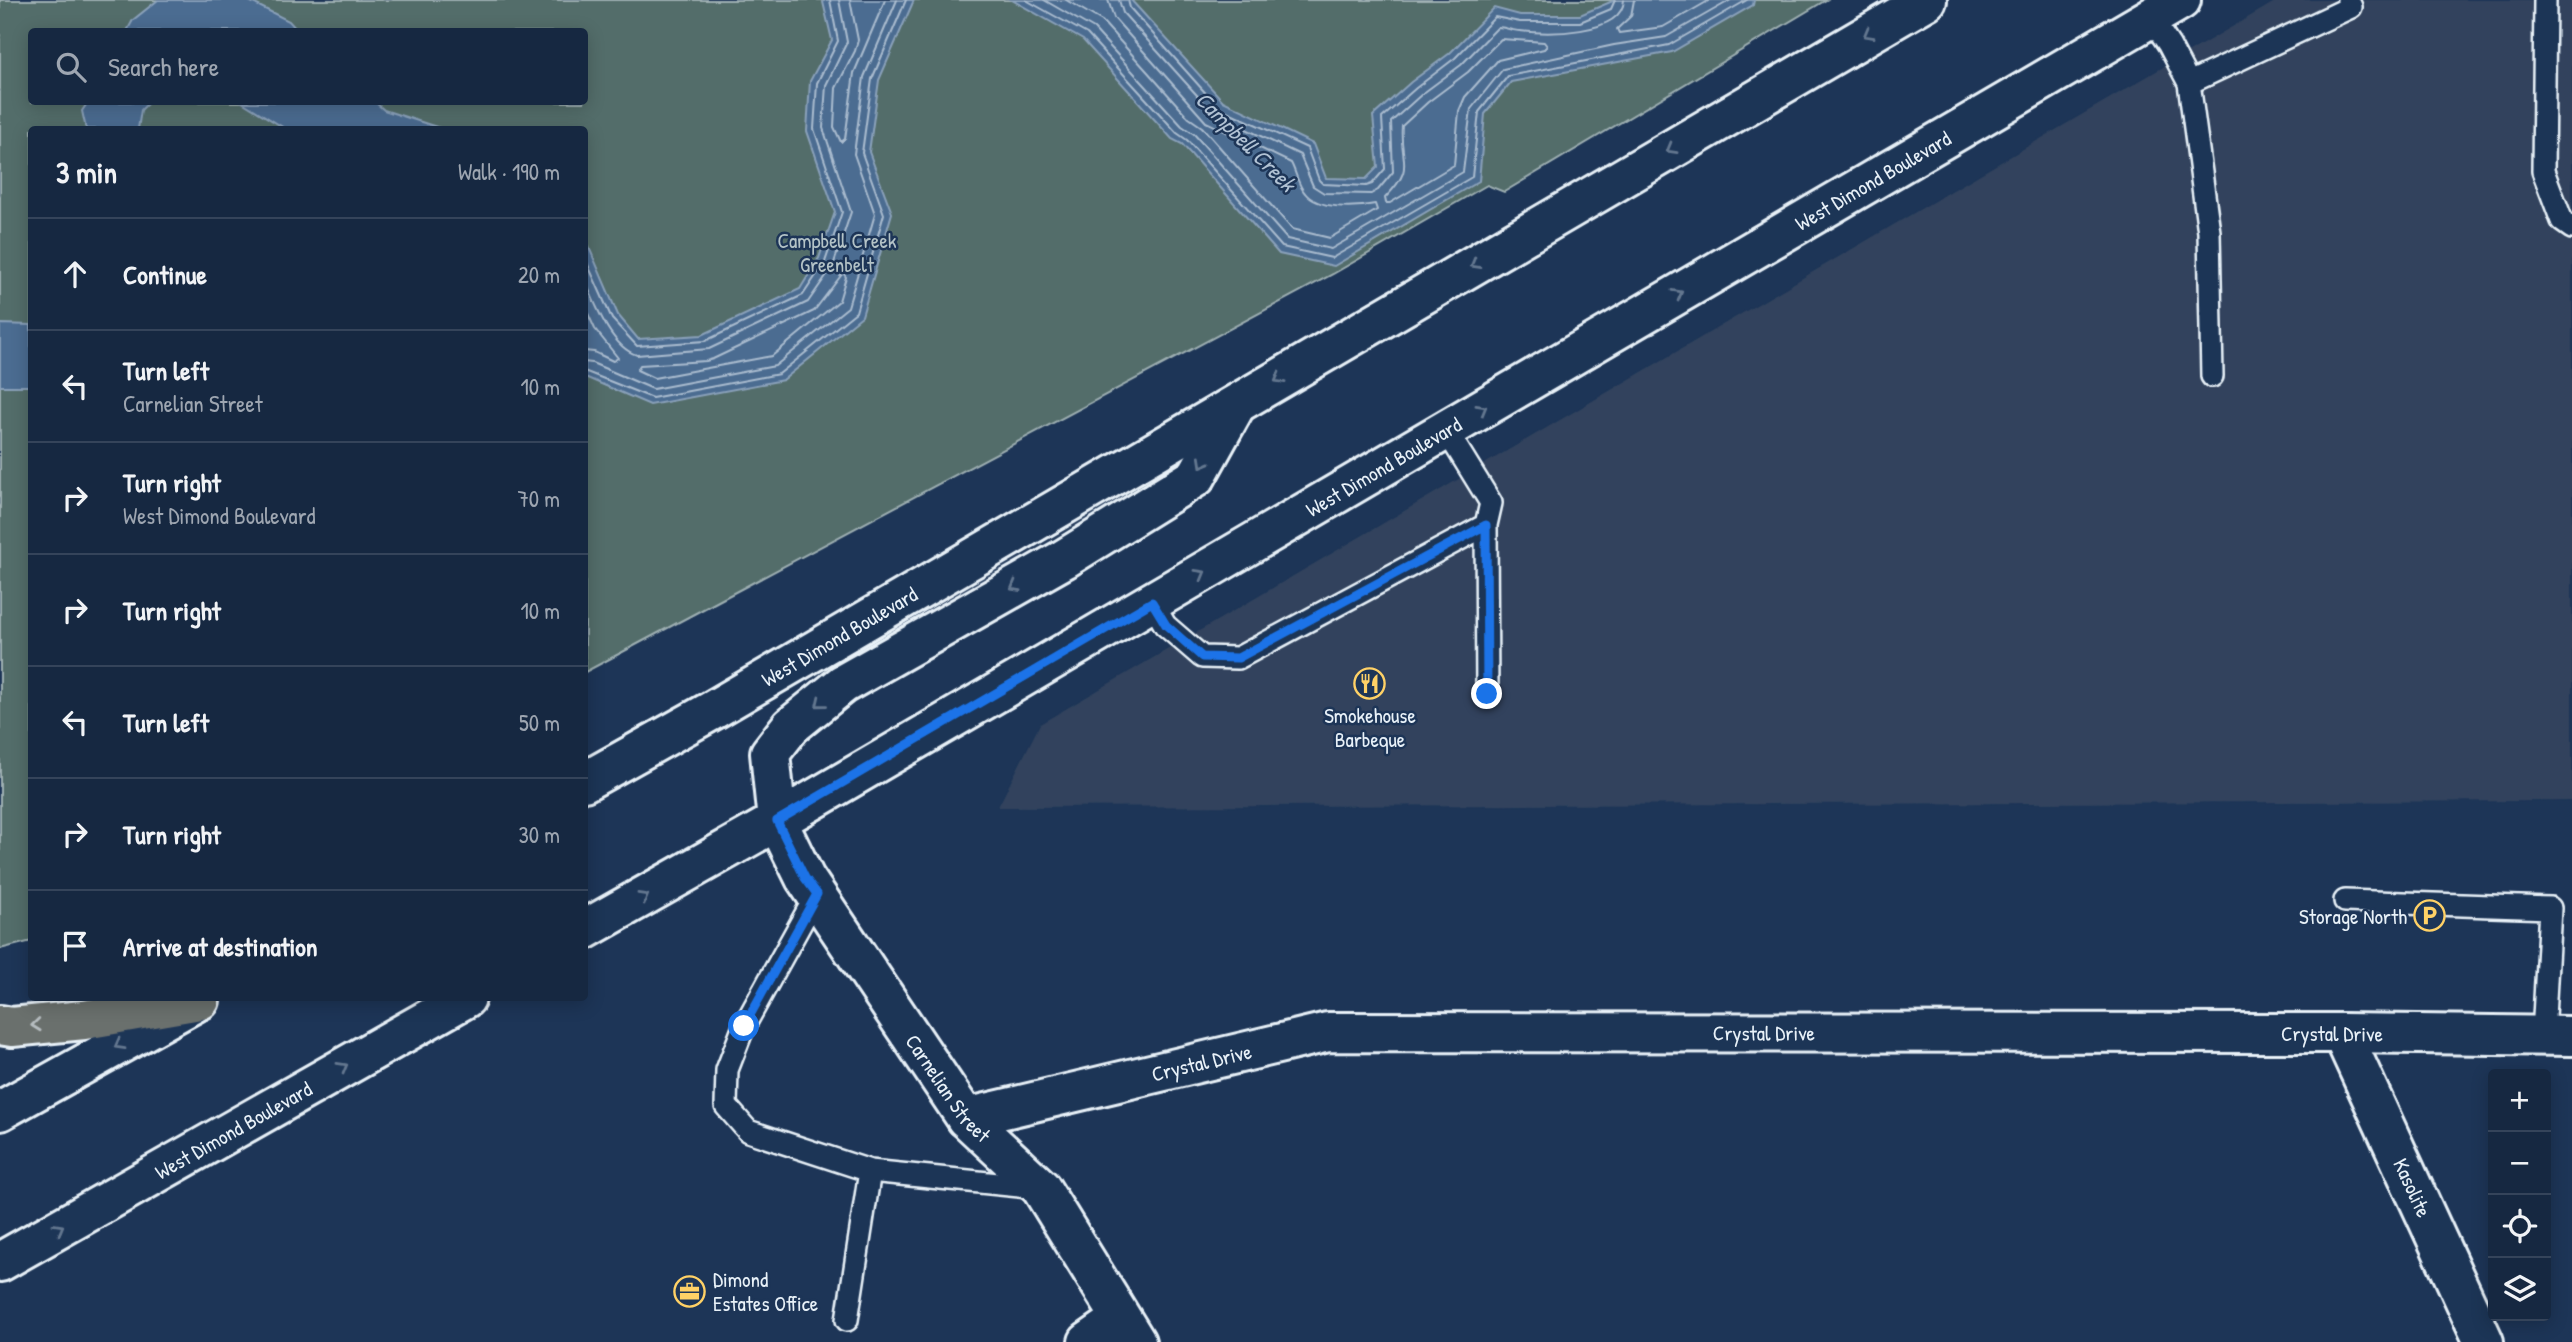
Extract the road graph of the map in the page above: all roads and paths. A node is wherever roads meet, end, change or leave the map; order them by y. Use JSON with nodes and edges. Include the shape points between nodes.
{"nodes":[{"id":1,"x":1927,"y":0,"type":"edge"},
{"id":2,"x":2348,"y":0,"type":"edge"},
{"id":3,"x":2545,"y":0,"type":"edge"},
{"id":4,"x":2166,"y":9,"type":"edge"},
{"id":5,"x":2189,"y":83,"type":"junction"},
{"id":6,"x":2572,"y":228,"type":"edge"},
{"id":7,"x":2212,"y":376,"type":"dead end"},
{"id":8,"x":1237,"y":403,"type":"junction"},
{"id":9,"x":1446,"y":430,"type":"junction"},
{"id":10,"x":1486,"y":525,"type":"junction"},
{"id":11,"x":1152,"y":602,"type":"junction"},
{"id":12,"x":1487,"y":694,"type":"dead end"},
{"id":13,"x":588,"y":780,"type":"edge"},
{"id":14,"x":777,"y":821,"type":"junction"},
{"id":15,"x":817,"y":894,"type":"junction"},
{"id":16,"x":2345,"y":901,"type":"dead end"},
{"id":17,"x":588,"y":928,"type":"edge"},
{"id":18,"x":191,"y":1001,"type":"edge"},
{"id":19,"x":198,"y":1001,"type":"edge"},
{"id":20,"x":461,"y":1001,"type":"edge"},
{"id":21,"x":0,"y":1025,"type":"edge"},
{"id":22,"x":2343,"y":1033,"type":"junction"},
{"id":23,"x":2558,"y":1036,"type":"edge"},
{"id":24,"x":0,"y":1111,"type":"edge"},
{"id":25,"x":966,"y":1118,"type":"junction"},
{"id":26,"x":870,"y":1171,"type":"junction"},
{"id":27,"x":1041,"y":1188,"type":"junction"},
{"id":28,"x":0,"y":1262,"type":"edge"},
{"id":29,"x":847,"y":1320,"type":"dead end"},
{"id":30,"x":1128,"y":1331,"type":"edge"},
{"id":31,"x":1088,"y":1342,"type":"edge"},
{"id":32,"x":2484,"y":1342,"type":"edge"}],
"edges":[{"from":1,"to":8,"type":"main road","name":"West Dimond Boulevard","one_way":true},
{"from":2,"to":5,"type":"lane","via":[[2351,7]]},
{"from":3,"to":6,"type":"lane","via":[[2543,171],[2563,221]]},
{"from":4,"to":5,"type":"lane","via":[[2169,45]]},
{"from":9,"to":4,"type":"main road","name":"West Dimond Boulevard","one_way":true},
{"from":5,"to":7,"type":"lane","via":[[2209,232]]},
{"from":8,"to":13,"type":"main road","name":"West Dimond Boulevard"},
{"from":8,"to":14,"type":"main road","one_way":true,"via":[[1196,477],[1065,559],[843,684],[791,726],[770,753]]},
{"from":9,"to":10,"type":"lane","via":[[1491,503]]},
{"from":11,"to":9,"type":"main road","name":"West Dimond Boulevard","one_way":true},
{"from":10,"to":11,"type":"lane","via":[[1238,658],[1202,657],[1166,625]]},
{"from":10,"to":12,"type":"lane"},
{"from":11,"to":14,"type":"main road","name":"West Dimond Boulevard"},
{"from":14,"to":15,"type":"main road","name":"Carnelian Street"},
{"from":17,"to":14,"type":"main road","name":"West Dimond Boulevard","one_way":true},
{"from":15,"to":25,"type":"main road","name":"Carnelian Street"},
{"from":15,"to":26,"type":"lane","via":[[744,1026],[727,1070],[726,1106],[748,1131]]},
{"from":16,"to":23,"type":"lane","via":[[2550,908]]},
{"from":18,"to":21,"type":"highway","one_way":true,"via":[[84,1020]]},
{"from":19,"to":24,"type":"main road","one_way":true},
{"from":28,"to":20,"type":"main road","name":"West Dimond Boulevard","one_way":true},
{"from":22,"to":23,"type":"main road","name":"Crystal Drive"},
{"from":22,"to":25,"type":"main road","name":"Crystal Drive","via":[[1328,1032]]},
{"from":22,"to":32,"type":"main road","name":"Kasolite"},
{"from":25,"to":27,"type":"main road","name":"Carnelian Street"},
{"from":26,"to":27,"type":"lane"},
{"from":26,"to":29,"type":"lane"},
{"from":27,"to":30,"type":"main road","name":"Carnelian Street"},
{"from":30,"to":31,"type":"main road"}]}
